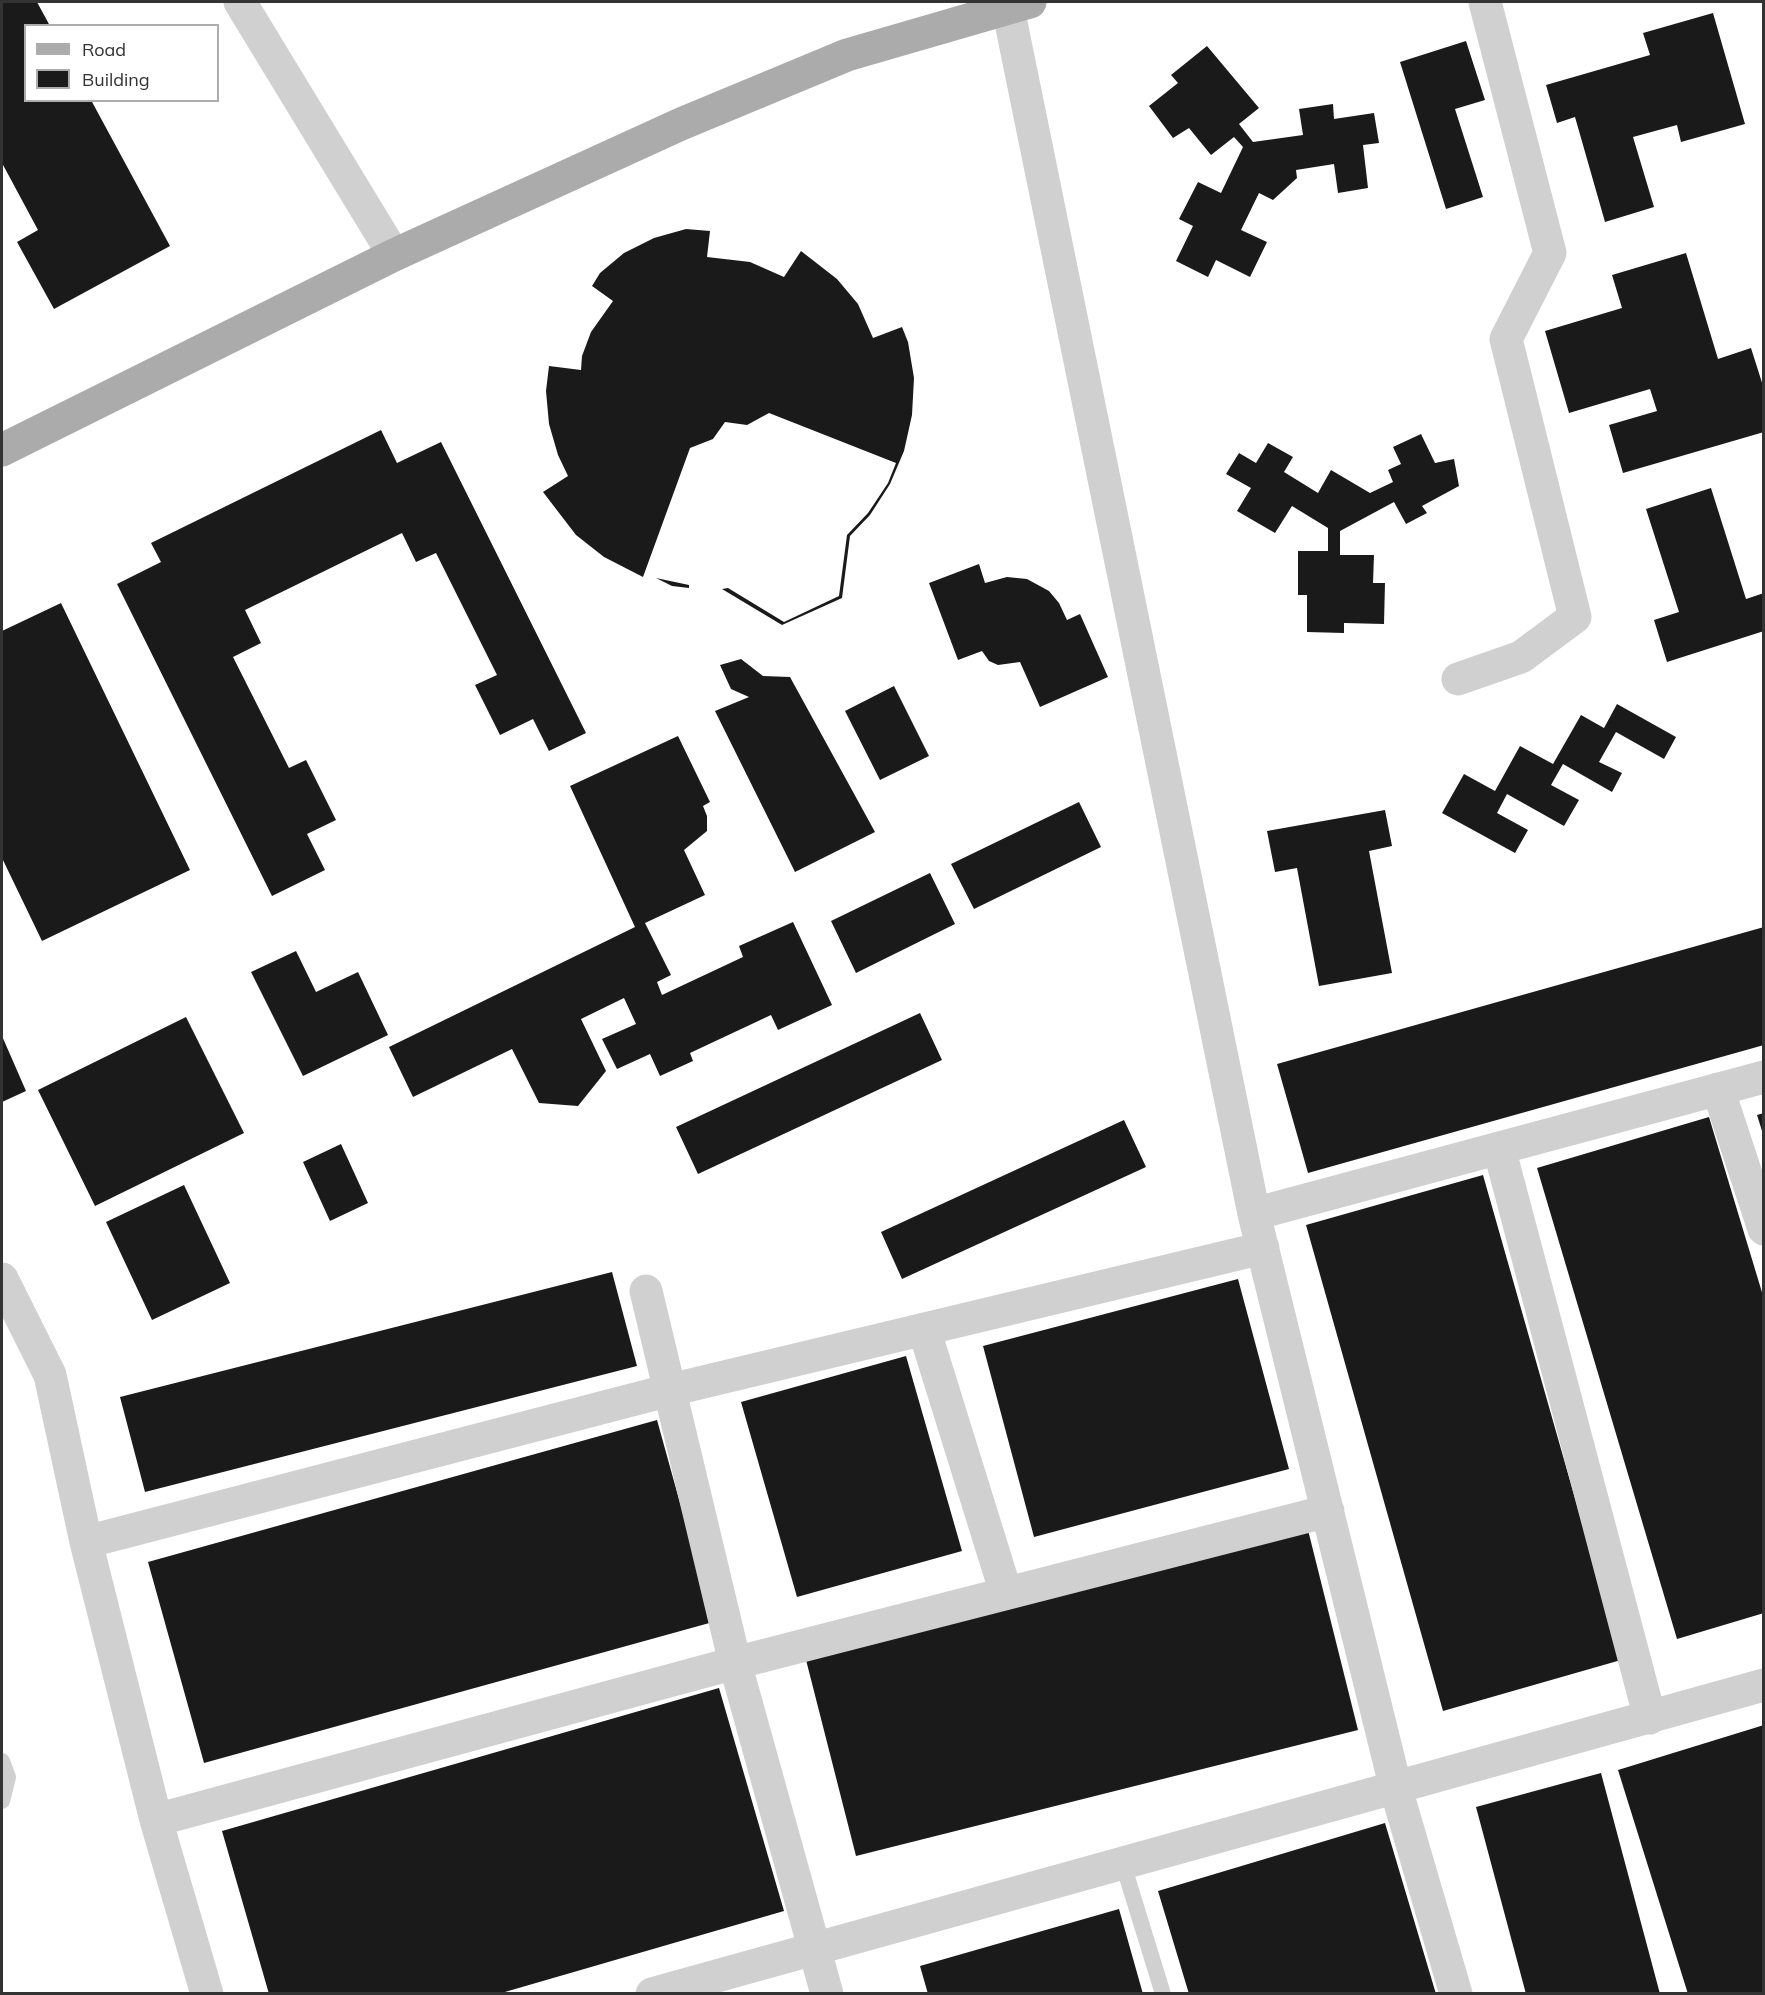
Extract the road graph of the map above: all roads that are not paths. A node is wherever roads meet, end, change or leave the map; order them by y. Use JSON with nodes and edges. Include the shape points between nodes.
{"nodes":[{"id":1,"x":240,"y":2,"type":"edge"},
{"id":2,"x":1485,"y":2,"type":"edge"},
{"id":3,"x":1019,"y":5,"type":"edge"},
{"id":4,"x":394,"y":255,"type":"junction"},
{"id":5,"x":2,"y":450,"type":"edge"},
{"id":6,"x":1458,"y":680,"type":"dead end"},
{"id":7,"x":1764,"y":1077,"type":"edge"},
{"id":8,"x":1718,"y":1089,"type":"junction"},
{"id":9,"x":1500,"y":1149,"type":"junction"},
{"id":10,"x":1254,"y":1214,"type":"junction"},
{"id":11,"x":1764,"y":1229,"type":"edge"},
{"id":12,"x":1263,"y":1248,"type":"junction"},
{"id":13,"x":2,"y":1280,"type":"edge"},
{"id":14,"x":646,"y":1291,"type":"dead end"},
{"id":15,"x":924,"y":1329,"type":"junction"},
{"id":16,"x":670,"y":1390,"type":"junction"},
{"id":17,"x":1328,"y":1510,"type":"junction"},
{"id":18,"x":86,"y":1542,"type":"junction"},
{"id":19,"x":1006,"y":1593,"type":"junction"},
{"id":20,"x":735,"y":1663,"type":"junction"},
{"id":21,"x":1764,"y":1684,"type":"edge"},
{"id":22,"x":1650,"y":1718,"type":"junction"},
{"id":23,"x":2,"y":1761,"type":"edge"},
{"id":24,"x":1396,"y":1788,"type":"junction"},
{"id":25,"x":2,"y":1801,"type":"edge"},
{"id":26,"x":156,"y":1820,"type":"junction"},
{"id":27,"x":1123,"y":1864,"type":"junction"},
{"id":28,"x":815,"y":1948,"type":"junction"},
{"id":29,"x":207,"y":1994,"type":"edge"},
{"id":30,"x":652,"y":1994,"type":"edge"},
{"id":31,"x":827,"y":1994,"type":"edge"},
{"id":32,"x":1163,"y":1994,"type":"edge"},
{"id":33,"x":1456,"y":1994,"type":"edge"}],
"edges":[{"from":1,"to":4,"type":"street"},
{"from":2,"to":6,"type":"street","via":[[1550,253],[1506,339],[1575,617],[1521,657]]},
{"from":3,"to":4,"type":"main road","via":[[847,55],[681,124]]},
{"from":3,"to":10,"type":"street"},
{"from":4,"to":5,"type":"main road"},
{"from":7,"to":8,"type":"street"},
{"from":8,"to":9,"type":"street"},
{"from":8,"to":11,"type":"street"},
{"from":9,"to":10,"type":"street"},
{"from":9,"to":22,"type":"street"},
{"from":10,"to":12,"type":"street"},
{"from":12,"to":15,"type":"street"},
{"from":12,"to":17,"type":"street"},
{"from":13,"to":18,"type":"street","via":[[50,1375]]},
{"from":14,"to":16,"type":"street"},
{"from":15,"to":16,"type":"street"},
{"from":15,"to":19,"type":"street"},
{"from":16,"to":18,"type":"street"},
{"from":16,"to":20,"type":"street"},
{"from":17,"to":19,"type":"street"},
{"from":17,"to":24,"type":"street"},
{"from":18,"to":26,"type":"street"},
{"from":19,"to":20,"type":"street"},
{"from":20,"to":26,"type":"street"},
{"from":20,"to":28,"type":"street"},
{"from":21,"to":22,"type":"street"},
{"from":22,"to":24,"type":"street"},
{"from":23,"to":25,"type":"lane","via":[[8,1777]]},
{"from":24,"to":27,"type":"street"},
{"from":24,"to":33,"type":"street"},
{"from":26,"to":29,"type":"street"},
{"from":27,"to":28,"type":"street"},
{"from":27,"to":32,"type":"lane"},
{"from":28,"to":30,"type":"street"},
{"from":28,"to":31,"type":"street"}]}
